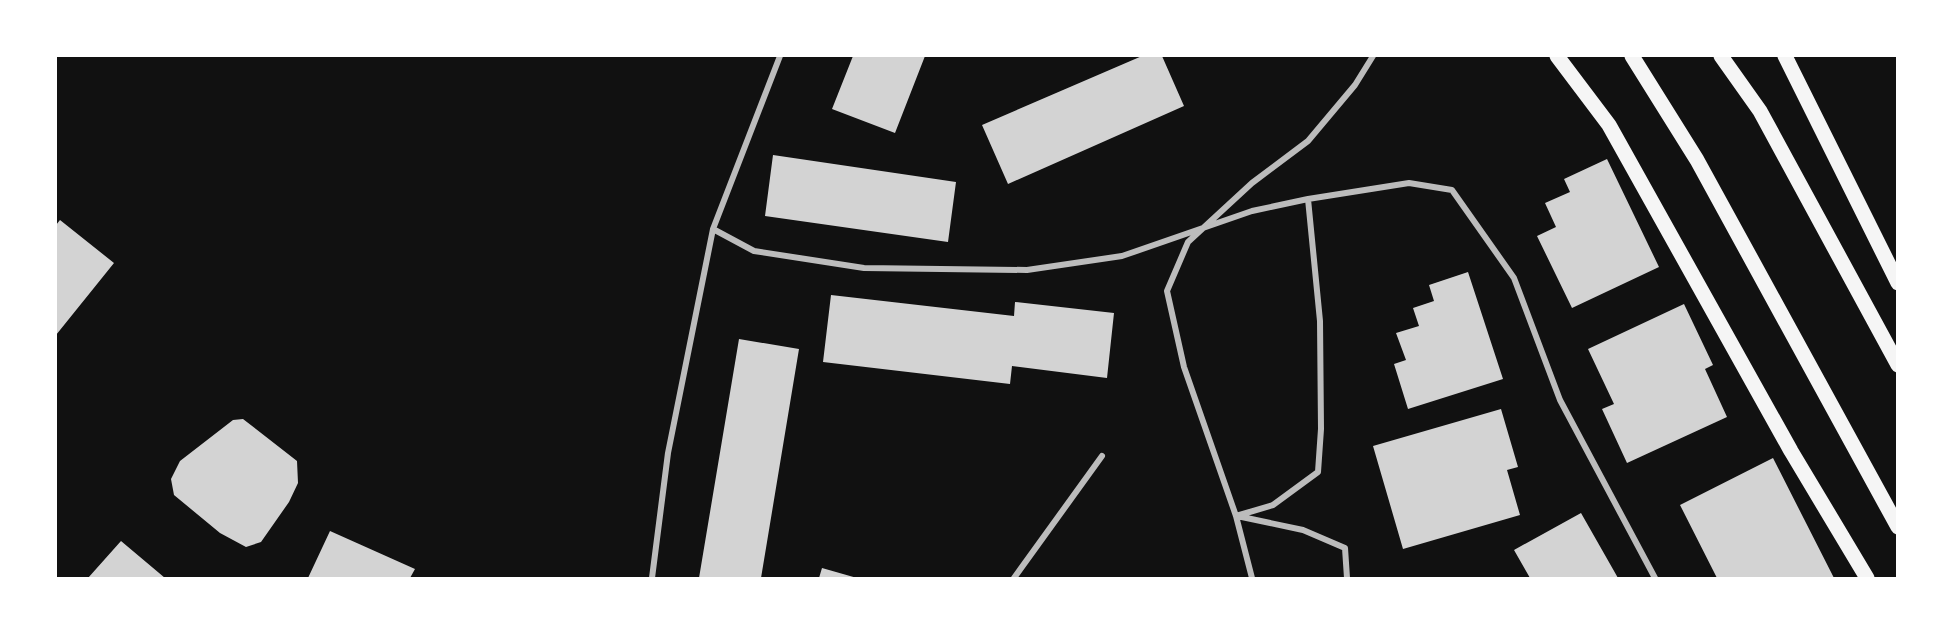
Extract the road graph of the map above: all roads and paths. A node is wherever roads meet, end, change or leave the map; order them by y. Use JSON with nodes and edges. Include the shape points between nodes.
{"nodes":[{"id":1,"x":780,"y":56,"type":"edge"},
{"id":2,"x":1373,"y":56,"type":"edge"},
{"id":3,"x":1557,"y":56,"type":"edge"},
{"id":4,"x":1632,"y":56,"type":"edge"},
{"id":5,"x":1721,"y":56,"type":"edge"},
{"id":6,"x":1785,"y":56,"type":"edge"},
{"id":7,"x":1308,"y":200,"type":"junction"},
{"id":8,"x":713,"y":229,"type":"junction"},
{"id":9,"x":1898,"y":283,"type":"edge"},
{"id":10,"x":1898,"y":365,"type":"edge"},
{"id":11,"x":1102,"y":456,"type":"dead end"},
{"id":12,"x":1236,"y":516,"type":"junction"},
{"id":13,"x":1898,"y":527,"type":"edge"},
{"id":14,"x":652,"y":579,"type":"edge"},
{"id":15,"x":1014,"y":579,"type":"edge"},
{"id":16,"x":1252,"y":579,"type":"edge"},
{"id":17,"x":1347,"y":579,"type":"edge"},
{"id":18,"x":1655,"y":579,"type":"edge"},
{"id":19,"x":1867,"y":579,"type":"edge"}],
"edges":[{"from":1,"to":8,"type":"street"},
{"from":2,"to":12,"type":"street","via":[[1308,141],[1252,183],[1188,242],[1167,291],[1184,367]]},
{"from":3,"to":19,"type":"main road","via":[[1610,125],[1791,451]]},
{"from":4,"to":13,"type":"main road","via":[[1697,160]]},
{"from":5,"to":10,"type":"main road","via":[[1760,111]]},
{"from":6,"to":9,"type":"main road"},
{"from":7,"to":8,"type":"street","via":[[1252,211],[1122,256],[1027,270],[864,267],[754,251]]},
{"from":7,"to":12,"type":"street","via":[[1320,321],[1318,472],[1273,505]]},
{"from":7,"to":18,"type":"street","via":[[1409,183],[1452,190],[1514,278],[1560,400]]},
{"from":8,"to":14,"type":"street","via":[[668,453]]},
{"from":11,"to":15,"type":"street"},
{"from":12,"to":16,"type":"street"},
{"from":12,"to":17,"type":"street","via":[[1303,530],[1345,548]]}]}
